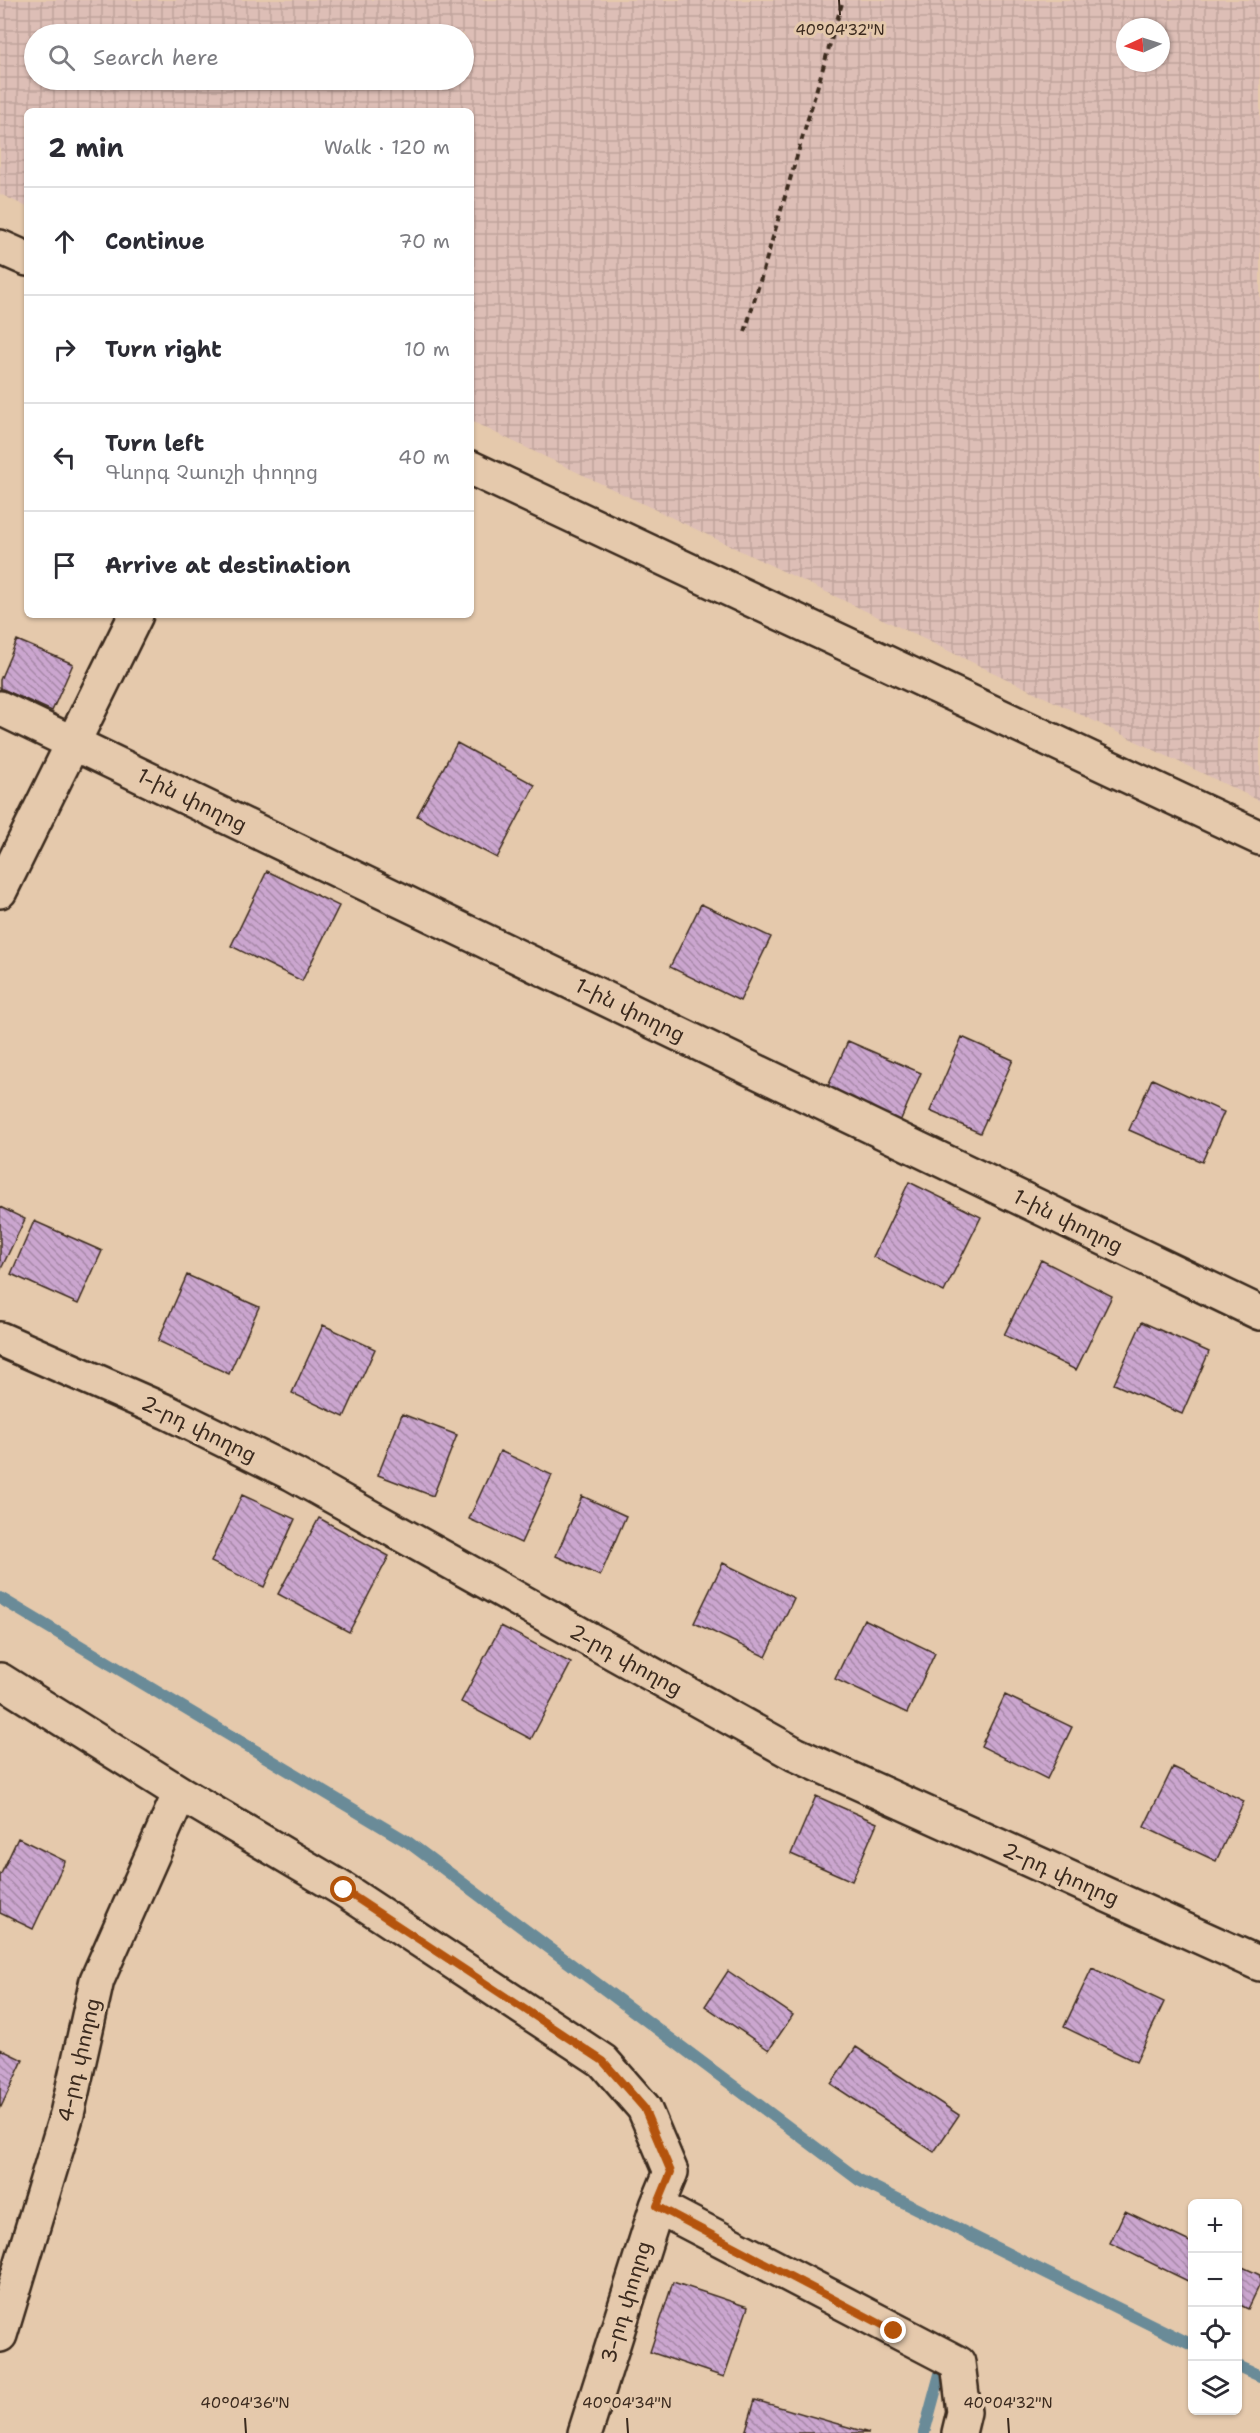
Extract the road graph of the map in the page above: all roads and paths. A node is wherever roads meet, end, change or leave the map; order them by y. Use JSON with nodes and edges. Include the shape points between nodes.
{"nodes":[{"id":1,"x":843,"y":0,"type":"edge"},
{"id":2,"x":0,"y":247,"type":"edge"},
{"id":3,"x":24,"y":258,"type":"edge"},
{"id":4,"x":745,"y":332,"type":"dead end"},
{"id":5,"x":474,"y":469,"type":"edge"},
{"id":6,"x":134,"y":618,"type":"edge"},
{"id":7,"x":0,"y":708,"type":"edge"},
{"id":8,"x":72,"y":742,"type":"junction"},
{"id":9,"x":1260,"y":838,"type":"edge"},
{"id":10,"x":0,"y":891,"type":"edge"},
{"id":11,"x":1260,"y":1313,"type":"edge"},
{"id":12,"x":0,"y":1339,"type":"edge"},
{"id":13,"x":0,"y":1680,"type":"edge"},
{"id":14,"x":180,"y":1794,"type":"junction"},
{"id":15,"x":1260,"y":1964,"type":"edge"},
{"id":16,"x":657,"y":2206,"type":"junction"},
{"id":17,"x":0,"y":2336,"type":"edge"},
{"id":18,"x":585,"y":2433,"type":"edge"},
{"id":19,"x":958,"y":2433,"type":"edge"}],
"edges":[{"from":1,"to":4,"type":"path"},
{"from":2,"to":3,"type":"street"},
{"from":5,"to":9,"type":"street"},
{"from":6,"to":8,"type":"street"},
{"from":7,"to":8,"type":"street","name":"1-ին փողոց"},
{"from":8,"to":10,"type":"street"},
{"from":8,"to":11,"type":"street","name":"1-ին փողոց"},
{"from":12,"to":15,"type":"street","name":"2-րդ փողոց","via":[[167,1412],[293,1474],[795,1754]]},
{"from":13,"to":14,"type":"street","name":"3-րդ փողոց"},
{"from":14,"to":16,"type":"street","name":"3-րդ փողոց","via":[[344,1890],[603,2061],[644,2108],[671,2172]]},
{"from":14,"to":17,"type":"street","name":"4-րդ փողոց","via":[[97,1980],[67,2114]]},
{"from":16,"to":18,"type":"street","name":"3-րդ փողոց"},
{"from":16,"to":19,"type":"street","via":[[958,2363],[964,2412]]}]}
